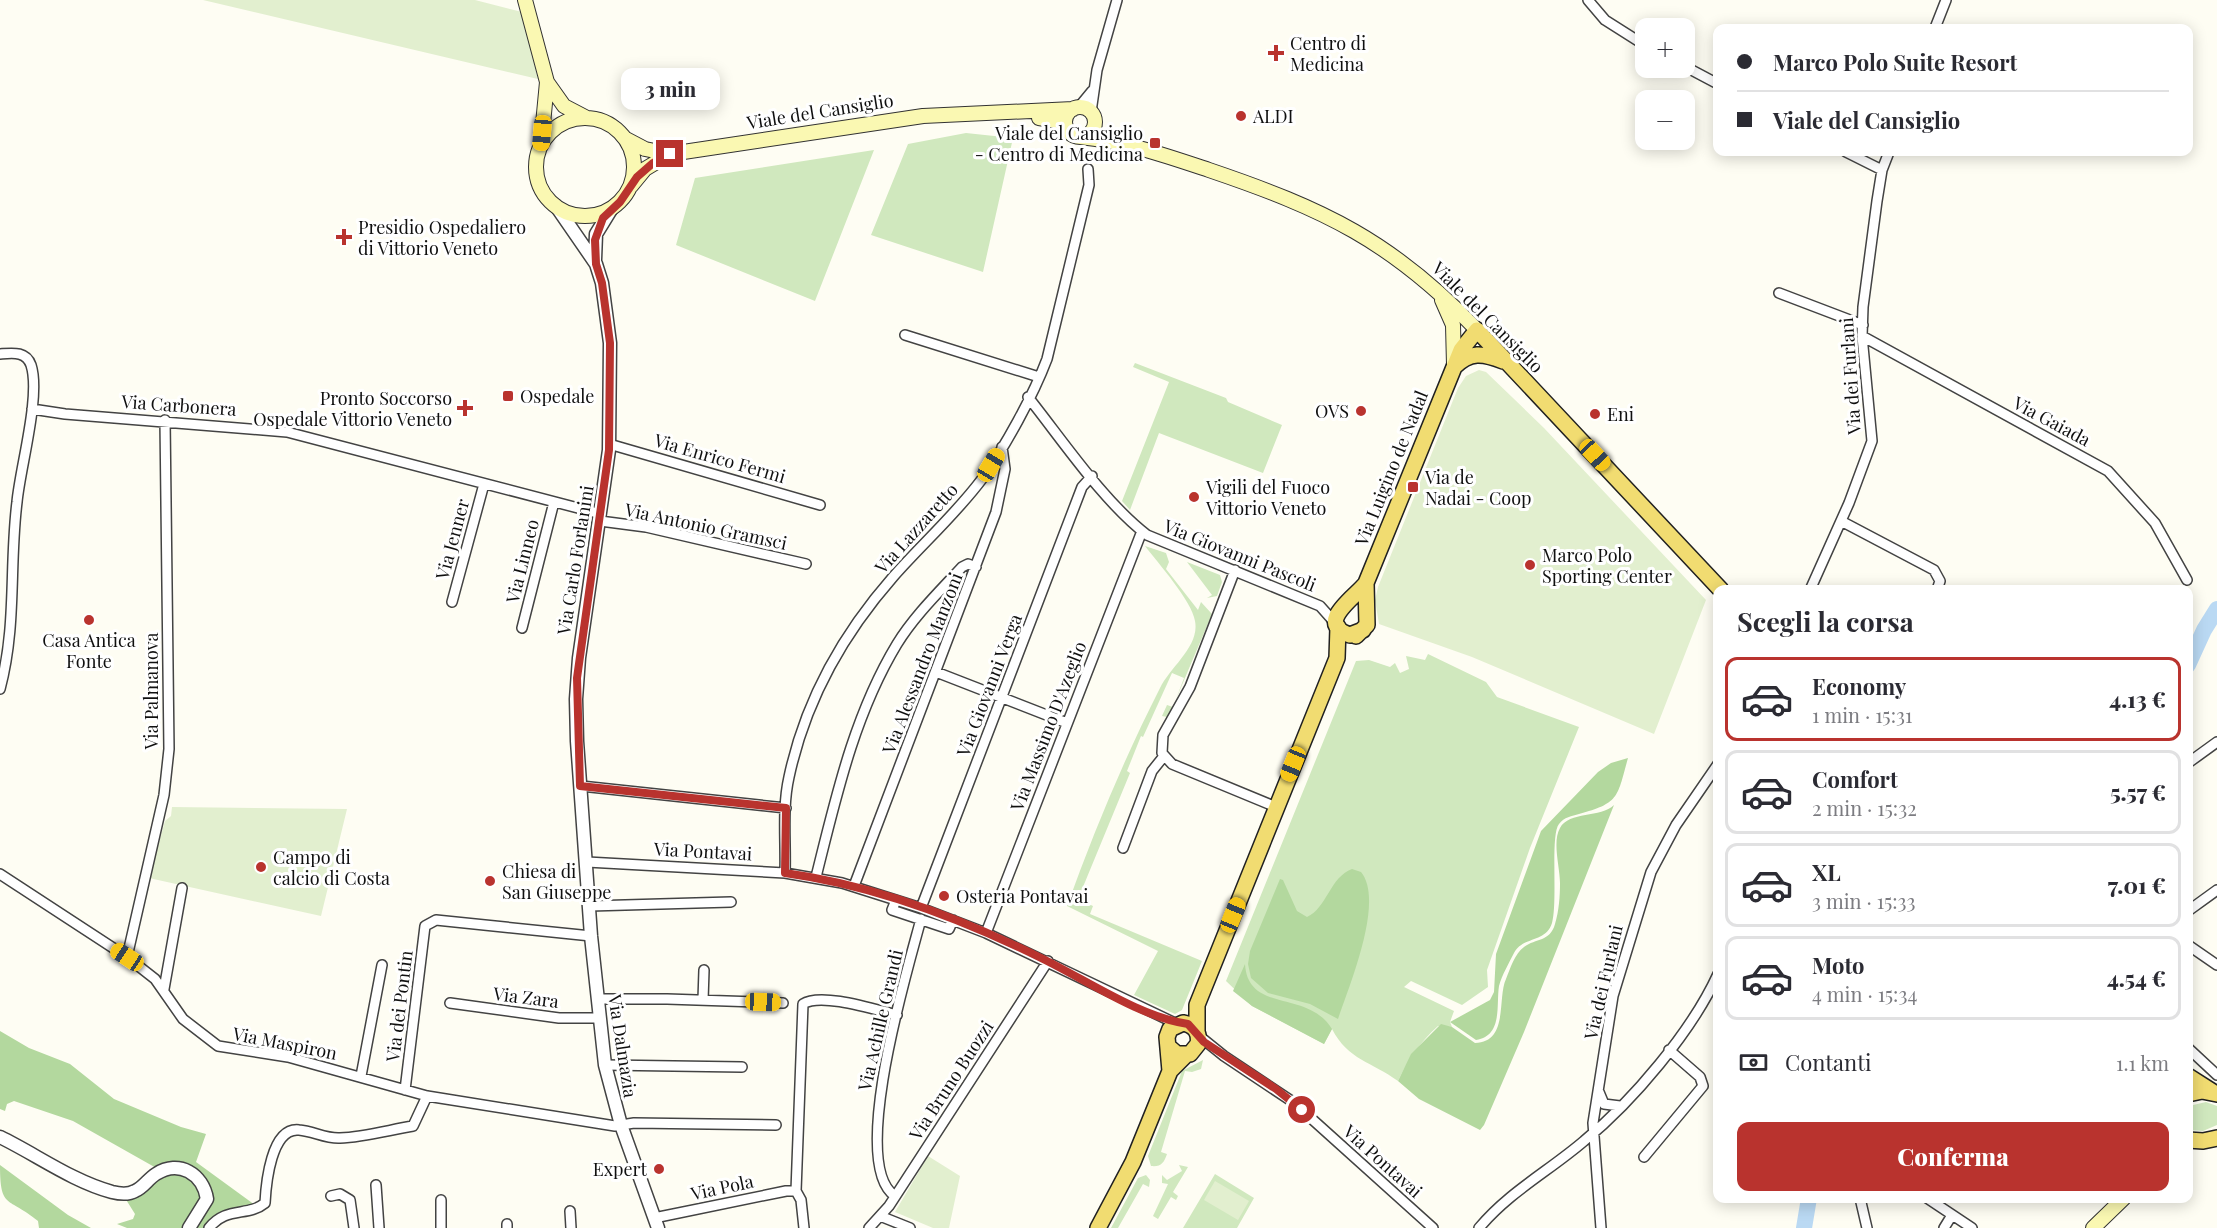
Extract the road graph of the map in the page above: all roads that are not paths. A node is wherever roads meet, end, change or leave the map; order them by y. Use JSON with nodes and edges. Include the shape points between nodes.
{"nodes":[{"id":1,"x":525,"y":0,"type":"edge"},
{"id":2,"x":1118,"y":0,"type":"edge"},
{"id":3,"x":1588,"y":0,"type":"edge"},
{"id":4,"x":1946,"y":0,"type":"edge"},
{"id":5,"x":1937,"y":24,"type":"edge"},
{"id":6,"x":1635,"y":40,"type":"edge"},
{"id":7,"x":1695,"y":72,"type":"edge"},
{"id":8,"x":1713,"y":81,"type":"edge"},
{"id":9,"x":547,"y":82,"type":"junction"},
{"id":10,"x":1084,"y":112,"type":"junction"},
{"id":11,"x":977,"y":113,"type":"junction"},
{"id":12,"x":587,"y":118,"type":"junction"},
{"id":13,"x":1068,"y":130,"type":"junction"},
{"id":14,"x":624,"y":137,"type":"junction"},
{"id":15,"x":1080,"y":137,"type":"junction"},
{"id":16,"x":541,"y":147,"type":"junction"},
{"id":17,"x":670,"y":154,"type":"junction"},
{"id":18,"x":1169,"y":156,"type":"junction"},
{"id":19,"x":1854,"y":156,"type":"edge"},
{"id":20,"x":1887,"y":156,"type":"edge"},
{"id":21,"x":1088,"y":169,"type":"dead end"},
{"id":22,"x":1882,"y":170,"type":"junction"},
{"id":23,"x":631,"y":186,"type":"junction"},
{"id":24,"x":556,"y":206,"type":"junction"},
{"id":25,"x":612,"y":208,"type":"junction"},
{"id":26,"x":596,"y":264,"type":"junction"},
{"id":27,"x":1435,"y":288,"type":"junction"},
{"id":28,"x":1779,"y":293,"type":"dead end"},
{"id":29,"x":1863,"y":324,"type":"junction"},
{"id":30,"x":1477,"y":330,"type":"junction"},
{"id":31,"x":905,"y":335,"type":"dead end"},
{"id":32,"x":1862,"y":336,"type":"junction"},
{"id":33,"x":0,"y":354,"type":"edge"},
{"id":34,"x":1508,"y":363,"type":"junction"},
{"id":35,"x":1454,"y":368,"type":"junction"},
{"id":36,"x":1039,"y":378,"type":"junction"},
{"id":37,"x":1028,"y":397,"type":"junction"},
{"id":38,"x":32,"y":408,"type":"junction"},
{"id":39,"x":165,"y":420,"type":"junction"},
{"id":40,"x":609,"y":444,"type":"junction"},
{"id":41,"x":1002,"y":447,"type":"junction"},
{"id":42,"x":1092,"y":476,"type":"junction"},
{"id":43,"x":484,"y":484,"type":"junction"},
{"id":44,"x":554,"y":502,"type":"junction"},
{"id":45,"x":820,"y":505,"type":"dead end"},
{"id":46,"x":600,"y":517,"type":"junction"},
{"id":47,"x":1841,"y":521,"type":"junction"},
{"id":48,"x":1142,"y":531,"type":"junction"},
{"id":49,"x":806,"y":564,"type":"dead end"},
{"id":50,"x":976,"y":567,"type":"junction"},
{"id":51,"x":1235,"y":570,"type":"junction"},
{"id":52,"x":2187,"y":580,"type":"dead end"},
{"id":53,"x":1366,"y":583,"type":"junction"},
{"id":54,"x":1716,"y":585,"type":"edge"},
{"id":55,"x":1812,"y":585,"type":"edge"},
{"id":56,"x":1939,"y":585,"type":"edge"},
{"id":57,"x":452,"y":602,"type":"dead end"},
{"id":58,"x":1344,"y":604,"type":"junction"},
{"id":59,"x":1322,"y":607,"type":"junction"},
{"id":60,"x":1367,"y":614,"type":"junction"},
{"id":61,"x":1338,"y":626,"type":"junction"},
{"id":62,"x":522,"y":628,"type":"dead end"},
{"id":63,"x":1363,"y":630,"type":"junction"},
{"id":64,"x":1338,"y":656,"type":"junction"},
{"id":65,"x":936,"y":672,"type":"junction"},
{"id":66,"x":0,"y":689,"type":"edge"},
{"id":67,"x":1002,"y":698,"type":"junction"},
{"id":68,"x":1067,"y":723,"type":"junction"},
{"id":69,"x":2217,"y":742,"type":"edge"},
{"id":70,"x":1164,"y":756,"type":"junction"},
{"id":71,"x":2193,"y":760,"type":"edge"},
{"id":72,"x":1713,"y":771,"type":"edge"},
{"id":73,"x":580,"y":786,"type":"junction"},
{"id":74,"x":1276,"y":807,"type":"junction"},
{"id":75,"x":786,"y":808,"type":"junction"},
{"id":76,"x":1122,"y":848,"type":"dead end"},
{"id":77,"x":587,"y":862,"type":"junction"},
{"id":78,"x":785,"y":873,"type":"junction"},
{"id":79,"x":0,"y":874,"type":"edge"},
{"id":80,"x":816,"y":877,"type":"junction"},
{"id":81,"x":2217,"y":881,"type":"edge"},
{"id":82,"x":854,"y":886,"type":"junction"},
{"id":83,"x":182,"y":888,"type":"dead end"},
{"id":84,"x":2217,"y":890,"type":"edge"},
{"id":85,"x":2206,"y":897,"type":"junction"},
{"id":86,"x":896,"y":900,"type":"junction"},
{"id":87,"x":731,"y":902,"type":"dead end"},
{"id":88,"x":590,"y":906,"type":"junction"},
{"id":89,"x":2193,"y":907,"type":"edge"},
{"id":90,"x":921,"y":908,"type":"junction"},
{"id":91,"x":921,"y":919,"type":"junction"},
{"id":92,"x":953,"y":920,"type":"junction"},
{"id":93,"x":986,"y":933,"type":"junction"},
{"id":94,"x":591,"y":936,"type":"junction"},
{"id":95,"x":2193,"y":948,"type":"edge"},
{"id":96,"x":127,"y":957,"type":"junction"},
{"id":97,"x":1048,"y":961,"type":"junction"},
{"id":98,"x":382,"y":965,"type":"dead end"},
{"id":99,"x":2217,"y":965,"type":"edge"},
{"id":100,"x":704,"y":970,"type":"dead end"},
{"id":101,"x":1713,"y":984,"type":"edge"},
{"id":102,"x":164,"y":989,"type":"junction"},
{"id":103,"x":597,"y":999,"type":"junction"},
{"id":104,"x":703,"y":1000,"type":"junction"},
{"id":105,"x":783,"y":1003,"type":"dead end"},
{"id":106,"x":450,"y":1004,"type":"dead end"},
{"id":107,"x":1197,"y":1005,"type":"junction"},
{"id":108,"x":1150,"y":1013,"type":"junction"},
{"id":109,"x":897,"y":1015,"type":"junction"},
{"id":110,"x":599,"y":1018,"type":"junction"},
{"id":111,"x":1179,"y":1024,"type":"junction"},
{"id":112,"x":1198,"y":1034,"type":"junction"},
{"id":113,"x":1168,"y":1042,"type":"junction"},
{"id":114,"x":1669,"y":1050,"type":"junction"},
{"id":115,"x":2193,"y":1053,"type":"edge"},
{"id":116,"x":1189,"y":1054,"type":"junction"},
{"id":117,"x":1224,"y":1056,"type":"junction"},
{"id":118,"x":605,"y":1065,"type":"junction"},
{"id":119,"x":742,"y":1067,"type":"dead end"},
{"id":120,"x":1170,"y":1071,"type":"junction"},
{"id":121,"x":2217,"y":1075,"type":"edge"},
{"id":122,"x":361,"y":1076,"type":"junction"},
{"id":123,"x":2193,"y":1079,"type":"edge"},
{"id":124,"x":1598,"y":1089,"type":"junction"},
{"id":125,"x":405,"y":1090,"type":"junction"},
{"id":126,"x":2193,"y":1093,"type":"edge"},
{"id":127,"x":2215,"y":1093,"type":"edge"},
{"id":128,"x":427,"y":1096,"type":"junction"},
{"id":129,"x":1620,"y":1106,"type":"junction"},
{"id":130,"x":621,"y":1125,"type":"junction"},
{"id":131,"x":777,"y":1125,"type":"dead end"},
{"id":132,"x":1594,"y":1133,"type":"junction"},
{"id":133,"x":0,"y":1137,"type":"edge"},
{"id":134,"x":1644,"y":1157,"type":"dead end"},
{"id":135,"x":376,"y":1185,"type":"dead end"},
{"id":136,"x":796,"y":1191,"type":"junction"},
{"id":137,"x":331,"y":1196,"type":"dead end"},
{"id":138,"x":895,"y":1196,"type":"junction"},
{"id":139,"x":441,"y":1200,"type":"dead end"},
{"id":140,"x":1861,"y":1203,"type":"edge"},
{"id":141,"x":1934,"y":1203,"type":"edge"},
{"id":142,"x":2119,"y":1203,"type":"edge"},
{"id":143,"x":570,"y":1211,"type":"dead end"},
{"id":144,"x":1952,"y":1215,"type":"junction"},
{"id":145,"x":880,"y":1216,"type":"junction"},
{"id":146,"x":656,"y":1223,"type":"edge"},
{"id":147,"x":189,"y":1228,"type":"edge"},
{"id":148,"x":209,"y":1228,"type":"edge"},
{"id":149,"x":354,"y":1228,"type":"edge"},
{"id":150,"x":379,"y":1228,"type":"edge"},
{"id":151,"x":441,"y":1228,"type":"edge"},
{"id":152,"x":571,"y":1228,"type":"edge"},
{"id":153,"x":804,"y":1228,"type":"edge"},
{"id":154,"x":869,"y":1228,"type":"edge"},
{"id":155,"x":910,"y":1228,"type":"edge"},
{"id":156,"x":1098,"y":1228,"type":"edge"},
{"id":157,"x":1433,"y":1228,"type":"edge"},
{"id":158,"x":1479,"y":1228,"type":"edge"},
{"id":159,"x":1601,"y":1228,"type":"edge"},
{"id":160,"x":1867,"y":1228,"type":"edge"},
{"id":161,"x":1944,"y":1228,"type":"edge"},
{"id":162,"x":1972,"y":1228,"type":"edge"},
{"id":163,"x":2093,"y":1228,"type":"edge"}],
"edges":[{"from":1,"to":9,"type":"main road"},
{"from":2,"to":10,"type":"street"},
{"from":3,"to":6,"type":"street","via":[[1605,20]]},
{"from":4,"to":5,"type":"street"},
{"from":7,"to":8,"type":"street"},
{"from":9,"to":12,"type":"main road","via":[[564,106]]},
{"from":9,"to":16,"type":"main road"},
{"from":10,"to":11,"type":"main road","name":"Viale del Cansiglio"},
{"from":10,"to":13,"type":"main road","via":[[1067,116]]},
{"from":10,"to":15,"type":"main road","via":[[1090,134]]},
{"from":10,"to":18,"type":"main road","name":"Viale del Cansiglio","via":[[1104,129]]},
{"from":11,"to":13,"type":"main road","name":"Viale del Cansiglio","via":[[1049,119]]},
{"from":11,"to":17,"type":"main road","name":"Viale del Cansiglio","via":[[923,116]]},
{"from":12,"to":14,"type":"main road","via":[[608,124]]},
{"from":12,"to":16,"type":"main road","via":[[565,123]]},
{"from":13,"to":15,"type":"main road","name":"Viale del Cansiglio"},
{"from":14,"to":17,"type":"main road","name":"Viale del Cansiglio","via":[[645,149]]},
{"from":14,"to":23,"type":"main road","via":[[634,161]]},
{"from":15,"to":18,"type":"main road","name":"Viale del Cansiglio"},
{"from":16,"to":24,"type":"main road","via":[[539,182]]},
{"from":17,"to":23,"type":"main road","name":"Viale del Cansiglio","via":[[645,169]]},
{"from":18,"to":27,"type":"main road","name":"Viale del Cansiglio","via":[[1281,195],[1335,219],[1390,252]]},
{"from":19,"to":22,"type":"street"},
{"from":20,"to":22,"type":"street","name":"Via dei Furlani"},
{"from":21,"to":36,"type":"street","name":"Via Lazzaretto","via":[[1089,185]]},
{"from":22,"to":29,"type":"street","name":"Via dei Furlani"},
{"from":23,"to":25,"type":"main road"},
{"from":24,"to":25,"type":"main road","via":[[572,214],[590,216]]},
{"from":24,"to":26,"type":"street","name":"Via Carlo Forlanini"},
{"from":25,"to":26,"type":"street","name":"Via Carlo Forlanini","via":[[596,234]]},
{"from":26,"to":40,"type":"street","name":"Via Carlo Forlanini","via":[[610,343]]},
{"from":27,"to":30,"type":"main road","name":"Viale del Cansiglio"},
{"from":27,"to":35,"type":"main road","name":"Via Luigino de Nadal","via":[[1453,325]]},
{"from":28,"to":29,"type":"street"},
{"from":29,"to":32,"type":"street","name":"Via dei Furlani"},
{"from":30,"to":34,"type":"main road","name":"Viale del Cansiglio"},
{"from":30,"to":35,"type":"main road","name":"Via Luigino de Nadal","via":[[1464,344]]},
{"from":31,"to":36,"type":"street"},
{"from":32,"to":47,"type":"street","name":"Via dei Furlani","via":[[1872,441]]},
{"from":32,"to":52,"type":"street","name":"Via Gaiada","via":[[2108,471],[2155,523]]},
{"from":33,"to":38,"type":"street","via":[[15,352],[29,361],[33,374]]},
{"from":34,"to":35,"type":"main road","via":[[1479,354]]},
{"from":34,"to":54,"type":"main road","name":"Viale del Cansiglio"},
{"from":35,"to":53,"type":"main road","name":"Via Luigino de Nadal"},
{"from":36,"to":37,"type":"street","name":"Via Lazzaretto"},
{"from":37,"to":41,"type":"street","name":"Via Lazzaretto"},
{"from":37,"to":42,"type":"street","name":"Via Giovanni Pascoli"},
{"from":38,"to":39,"type":"street","name":"Via Carbonera","via":[[65,414]]},
{"from":38,"to":66,"type":"street","via":[[16,504],[12,626]]},
{"from":39,"to":43,"type":"street","name":"Via Carbonera","via":[[287,432]]},
{"from":39,"to":96,"type":"street","name":"Via Palmanova","via":[[169,749],[165,795]]},
{"from":40,"to":45,"type":"street","name":"Via Enrico Fermi"},
{"from":40,"to":46,"type":"street","name":"Via Carlo Forlanini"},
{"from":41,"to":50,"type":"street","name":"Via Alessandro Manzoni","via":[[1005,464],[1000,496]]},
{"from":41,"to":75,"type":"street","name":"Via Lazzaretto","via":[[982,479],[885,587],[820,684],[801,730]]},
{"from":42,"to":48,"type":"street","name":"Via Giovanni Pascoli"},
{"from":42,"to":67,"type":"street","name":"Via Giovanni Verga","via":[[1082,487]]},
{"from":43,"to":44,"type":"street","name":"Via Carbonera"},
{"from":43,"to":57,"type":"street","name":"Via Jenner"},
{"from":44,"to":46,"type":"street","name":"Via Carbonera"},
{"from":44,"to":62,"type":"street","name":"Via Linneo"},
{"from":46,"to":49,"type":"street","name":"Via Antonio Gramsci"},
{"from":46,"to":73,"type":"street","name":"Via Carlo Forlanini","via":[[577,678]]},
{"from":47,"to":55,"type":"street","name":"Via dei Furlani"},
{"from":47,"to":56,"type":"street","via":[[1934,570]]},
{"from":48,"to":51,"type":"street","name":"Via Giovanni Pascoli"},
{"from":48,"to":68,"type":"street","name":"Via Massimo D'Azeglio"},
{"from":50,"to":65,"type":"street","name":"Via Alessandro Manzoni"},
{"from":50,"to":80,"type":"street","via":[[962,567],[912,622],[887,661],[849,752]]},
{"from":51,"to":59,"type":"street","name":"Via Giovanni Pascoli"},
{"from":51,"to":70,"type":"street","via":[[1190,687],[1162,735]]},
{"from":53,"to":58,"type":"main road","name":"Via Luigino de Nadal"},
{"from":53,"to":60,"type":"main road","name":"Via Luigino de Nadal"},
{"from":58,"to":59,"type":"street","name":"Via Giovanni Pascoli"},
{"from":58,"to":60,"type":"main road","via":[[1356,603]]},
{"from":58,"to":61,"type":"main road","name":"Via Luigino de Nadal","via":[[1338,612]]},
{"from":59,"to":61,"type":"street","name":"Via Giovanni Pascoli"},
{"from":60,"to":63,"type":"main road","name":"Via Luigino de Nadal"},
{"from":61,"to":63,"type":"main road","via":[[1350,634]]},
{"from":61,"to":64,"type":"main road","name":"Via Luigino de Nadal"},
{"from":63,"to":64,"type":"main road","name":"Via Luigino de Nadal"},
{"from":64,"to":74,"type":"main road","name":"Via Luigino de Nadal"},
{"from":65,"to":67,"type":"street"},
{"from":65,"to":82,"type":"street","name":"Via Alessandro Manzoni"},
{"from":67,"to":68,"type":"street"},
{"from":67,"to":90,"type":"street","name":"Via Giovanni Verga"},
{"from":68,"to":93,"type":"street","name":"Via Massimo D'Azeglio"},
{"from":69,"to":71,"type":"street"},
{"from":70,"to":74,"type":"street","via":[[1176,766]]},
{"from":70,"to":76,"type":"street","via":[[1154,767]]},
{"from":72,"to":124,"type":"street","name":"Via dei Furlani","via":[[1676,825],[1643,894],[1613,996]]},
{"from":73,"to":75,"type":"street"},
{"from":73,"to":77,"type":"street","name":"Via Carlo Forlanini"},
{"from":74,"to":107,"type":"main road","name":"Via Luigino de Nadal"},
{"from":75,"to":78,"type":"street","name":"Via Lazzaretto"},
{"from":77,"to":78,"type":"street","name":"Via Pontavai"},
{"from":77,"to":88,"type":"street","name":"Via Dalmazia"},
{"from":78,"to":80,"type":"street","name":"Via Pontavai"},
{"from":79,"to":96,"type":"street","name":"Via Maspiron"},
{"from":80,"to":82,"type":"street","name":"Via Pontavai"},
{"from":81,"to":85,"type":"street"},
{"from":82,"to":86,"type":"street","name":"Via Pontavai"},
{"from":83,"to":102,"type":"street"},
{"from":84,"to":85,"type":"street"},
{"from":85,"to":89,"type":"street"},
{"from":86,"to":90,"type":"street","name":"Via Pontavai"},
{"from":86,"to":91,"type":"street","via":[[892,910]]},
{"from":87,"to":88,"type":"street"},
{"from":88,"to":94,"type":"street","name":"Via Dalmazia"},
{"from":90,"to":92,"type":"street","name":"Via Pontavai"},
{"from":91,"to":92,"type":"street","via":[[949,929]]},
{"from":91,"to":109,"type":"street","name":"Via Achille Grandi"},
{"from":92,"to":93,"type":"street","name":"Via Pontavai"},
{"from":93,"to":97,"type":"street","name":"Via Pontavai"},
{"from":94,"to":103,"type":"street","name":"Via Dalmazia"},
{"from":94,"to":125,"type":"street","name":"Via dei Pontin","via":[[436,920],[425,926]]},
{"from":95,"to":99,"type":"street"},
{"from":96,"to":102,"type":"street","name":"Via Maspiron"},
{"from":97,"to":108,"type":"street","name":"Via Pontavai"},
{"from":97,"to":138,"type":"street","name":"Via Bruno Buozzi"},
{"from":98,"to":122,"type":"street"},
{"from":100,"to":104,"type":"street"},
{"from":101,"to":114,"type":"street","via":[[1699,1012]]},
{"from":102,"to":122,"type":"street","name":"Via Maspiron","via":[[183,1019],[218,1046],[288,1056]]},
{"from":103,"to":104,"type":"street"},
{"from":103,"to":110,"type":"street","name":"Via Dalmazia"},
{"from":104,"to":105,"type":"street"},
{"from":106,"to":110,"type":"street","name":"Via Zara","via":[[559,1018]]},
{"from":107,"to":111,"type":"main road","name":"Via Luigino de Nadal"},
{"from":107,"to":112,"type":"main road","name":"Via Luigino de Nadal"},
{"from":108,"to":111,"type":"street","name":"Via Pontavai"},
{"from":108,"to":113,"type":"street","name":"Via Pontavai","via":[[1160,1022]]},
{"from":109,"to":136,"type":"street","via":[[837,1002],[811,1000],[802,1004]]},
{"from":109,"to":138,"type":"street","name":"Via Achille Grandi","via":[[881,1082],[878,1135],[881,1177]]},
{"from":110,"to":118,"type":"street","name":"Via Dalmazia"},
{"from":111,"to":112,"type":"main road","via":[[1191,1026]]},
{"from":111,"to":113,"type":"main road","via":[[1170,1029]]},
{"from":112,"to":116,"type":"main road","via":[[1198,1044]]},
{"from":112,"to":117,"type":"street","name":"Via Pontavai"},
{"from":113,"to":116,"type":"main road","via":[[1177,1054]]},
{"from":113,"to":120,"type":"main road"},
{"from":114,"to":129,"type":"street"},
{"from":114,"to":134,"type":"street","via":[[1700,1077],[1703,1086]]},
{"from":115,"to":121,"type":"street"},
{"from":116,"to":117,"type":"street","name":"Via Pontavai","via":[[1209,1051]]},
{"from":116,"to":120,"type":"main road"},
{"from":117,"to":157,"type":"street","name":"Via Pontavai","via":[[1293,1102]]},
{"from":118,"to":119,"type":"street"},
{"from":118,"to":130,"type":"street","name":"Via Dalmazia"},
{"from":120,"to":156,"type":"main road","via":[[1133,1161]]},
{"from":122,"to":125,"type":"street","name":"Via Maspiron"},
{"from":123,"to":127,"type":"main road"},
{"from":124,"to":129,"type":"street","via":[[1604,1104]]},
{"from":124,"to":132,"type":"street","name":"Via dei Furlani"},
{"from":125,"to":128,"type":"street","name":"Via Maspiron"},
{"from":126,"to":127,"type":"main road"},
{"from":128,"to":130,"type":"street","name":"Via Maspiron"},
{"from":128,"to":148,"type":"street","via":[[413,1126],[338,1138],[297,1129],[288,1132],[267,1169],[266,1203],[222,1216]]},
{"from":129,"to":132,"type":"street"},
{"from":130,"to":131,"type":"street","name":"Via Maspiron"},
{"from":130,"to":146,"type":"street","name":"Via Dalmazia"},
{"from":132,"to":158,"type":"street","via":[[1505,1200]]},
{"from":132,"to":159,"type":"street","name":"Via dei Furlani"},
{"from":133,"to":147,"type":"street","via":[[113,1192],[138,1191],[164,1170],[176,1168],[193,1173],[203,1184],[207,1199]]},
{"from":135,"to":150,"type":"street"},
{"from":136,"to":146,"type":"street","name":"Via Pola"},
{"from":136,"to":153,"type":"street"},
{"from":137,"to":149,"type":"street","via":[[340,1194],[350,1200]]},
{"from":138,"to":145,"type":"street","name":"Via Bruno Buozzi"},
{"from":139,"to":151,"type":"street"},
{"from":140,"to":160,"type":"street"},
{"from":141,"to":144,"type":"street"},
{"from":142,"to":163,"type":"main road"},
{"from":143,"to":152,"type":"street"},
{"from":144,"to":161,"type":"street"},
{"from":144,"to":162,"type":"street"},
{"from":145,"to":154,"type":"street","name":"Via Bruno Buozzi"},
{"from":145,"to":155,"type":"street"}]}
